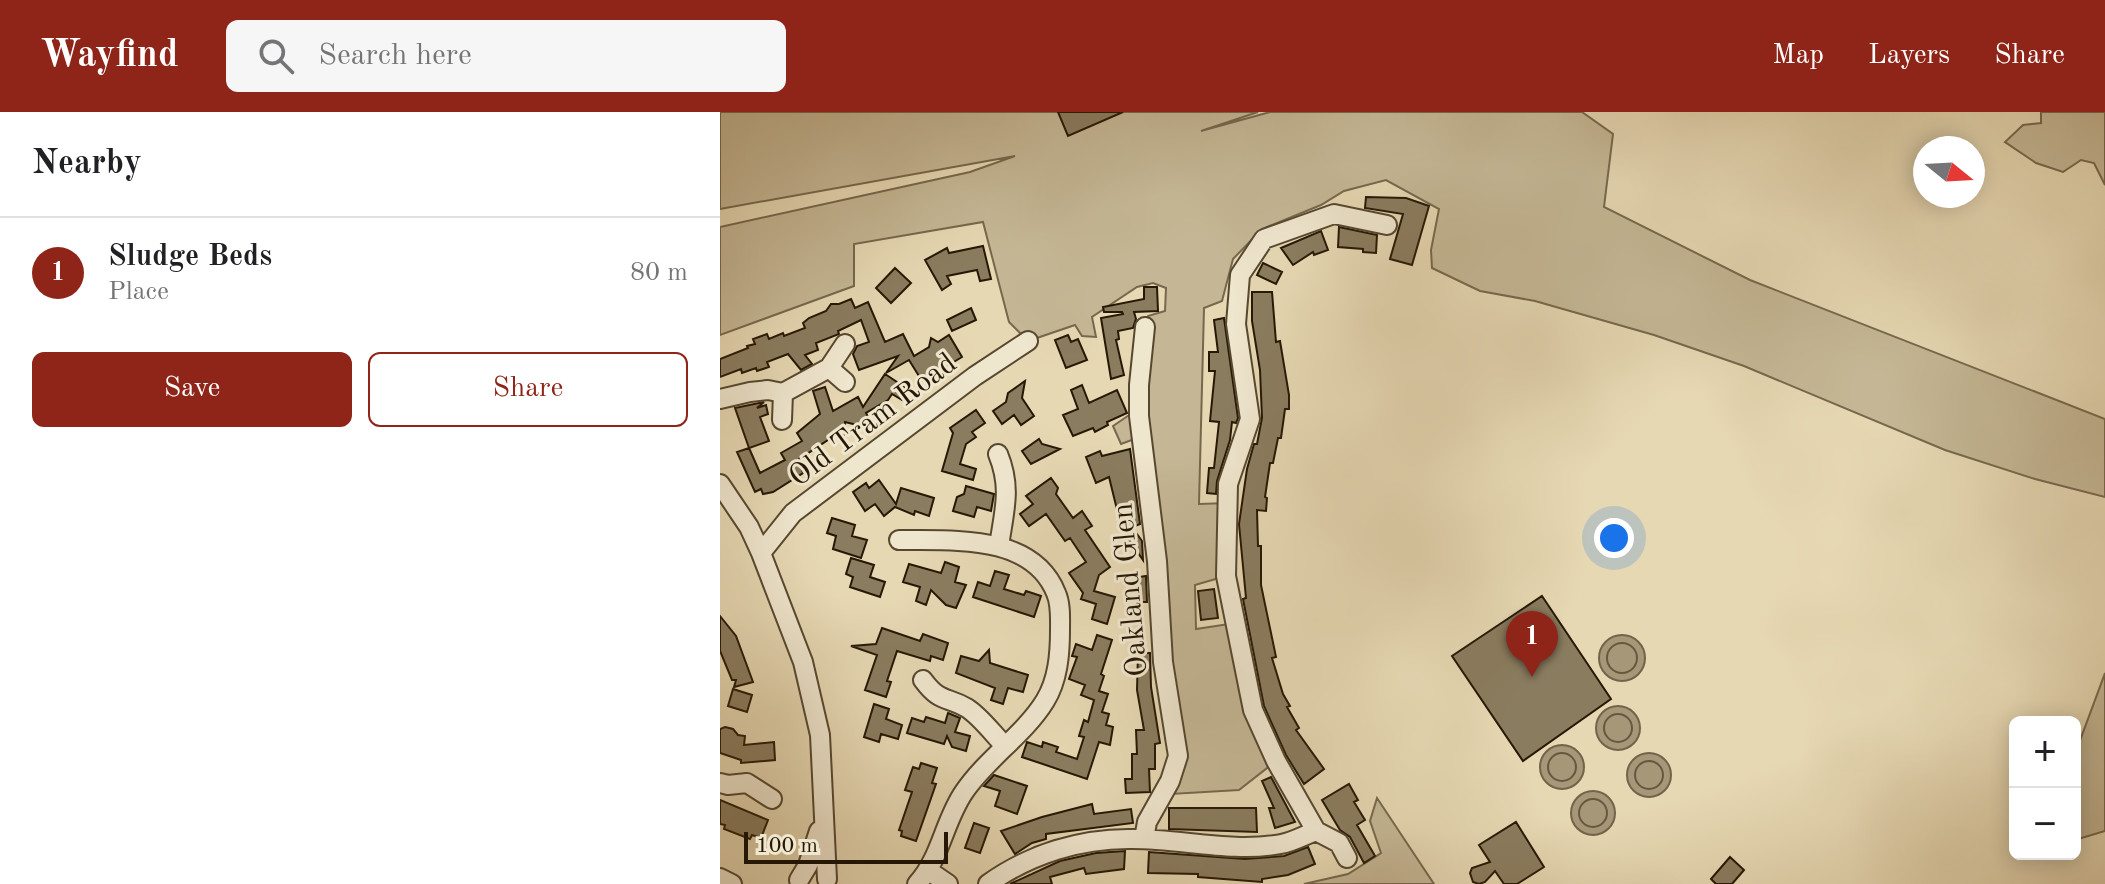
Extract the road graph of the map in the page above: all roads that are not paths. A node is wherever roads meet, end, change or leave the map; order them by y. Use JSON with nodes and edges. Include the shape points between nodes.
{"nodes":[{"id":1,"x":1387,"y":225,"type":"dead end"},
{"id":2,"x":1145,"y":327,"type":"dead end"},
{"id":3,"x":1028,"y":341,"type":"dead end"},
{"id":4,"x":845,"y":344,"type":"dead end"},
{"id":5,"x":829,"y":368,"type":"junction"},
{"id":6,"x":845,"y":382,"type":"dead end"},
{"id":7,"x":783,"y":393,"type":"junction"},
{"id":8,"x":720,"y":399,"type":"edge"},
{"id":9,"x":782,"y":420,"type":"dead end"},
{"id":10,"x":998,"y":454,"type":"dead end"},
{"id":11,"x":720,"y":484,"type":"edge"},
{"id":12,"x":899,"y":540,"type":"dead end"},
{"id":13,"x":999,"y":546,"type":"junction"},
{"id":14,"x":761,"y":553,"type":"junction"},
{"id":15,"x":923,"y":680,"type":"dead end"},
{"id":16,"x":1005,"y":746,"type":"junction"},
{"id":17,"x":720,"y":783,"type":"edge"},
{"id":18,"x":772,"y":799,"type":"dead end"},
{"id":19,"x":823,"y":805,"type":"junction"},
{"id":20,"x":1316,"y":831,"type":"junction"},
{"id":21,"x":1144,"y":839,"type":"junction"},
{"id":22,"x":1347,"y":858,"type":"dead end"},
{"id":23,"x":923,"y":877,"type":"edge"},
{"id":24,"x":720,"y":878,"type":"edge"},
{"id":25,"x":831,"y":881,"type":"edge"},
{"id":26,"x":796,"y":882,"type":"edge"},
{"id":27,"x":732,"y":884,"type":"edge"},
{"id":28,"x":948,"y":884,"type":"edge"},
{"id":29,"x":988,"y":884,"type":"edge"}],
"edges":[{"from":1,"to":20,"type":"street","via":[[1334,214],[1264,239],[1240,275],[1236,324],[1250,419],[1228,484],[1226,576],[1253,710]]},
{"from":2,"to":21,"type":"street","name":"Oakland Glen","via":[[1139,416],[1163,662],[1178,756]]},
{"from":3,"to":14,"type":"street","name":"Old Tram Road","via":[[793,513]]},
{"from":4,"to":5,"type":"street"},
{"from":5,"to":6,"type":"street"},
{"from":5,"to":7,"type":"street"},
{"from":7,"to":8,"type":"street","via":[[768,390]]},
{"from":7,"to":9,"type":"street"},
{"from":10,"to":13,"type":"street","via":[[1007,496]]},
{"from":11,"to":14,"type":"street"},
{"from":12,"to":13,"type":"street"},
{"from":13,"to":16,"type":"street","via":[[1022,555],[1044,573],[1057,595],[1060,615],[1060,648],[1048,697]]},
{"from":14,"to":19,"type":"street","via":[[803,662],[820,735]]},
{"from":15,"to":16,"type":"street","via":[[943,700],[975,715]]},
{"from":16,"to":23,"type":"street","via":[[964,791]]},
{"from":17,"to":18,"type":"street","via":[[747,783]]},
{"from":19,"to":25,"type":"street"},
{"from":19,"to":26,"type":"street","via":[[817,841]]},
{"from":20,"to":21,"type":"street","via":[[1284,844],[1252,847]]},
{"from":20,"to":22,"type":"street","via":[[1339,843]]},
{"from":21,"to":29,"type":"street","via":[[1098,840],[1042,854]]},
{"from":23,"to":28,"type":"street"},
{"from":24,"to":27,"type":"street"},
{"from":25,"to":26,"type":"street","via":[[811,877]]}]}
